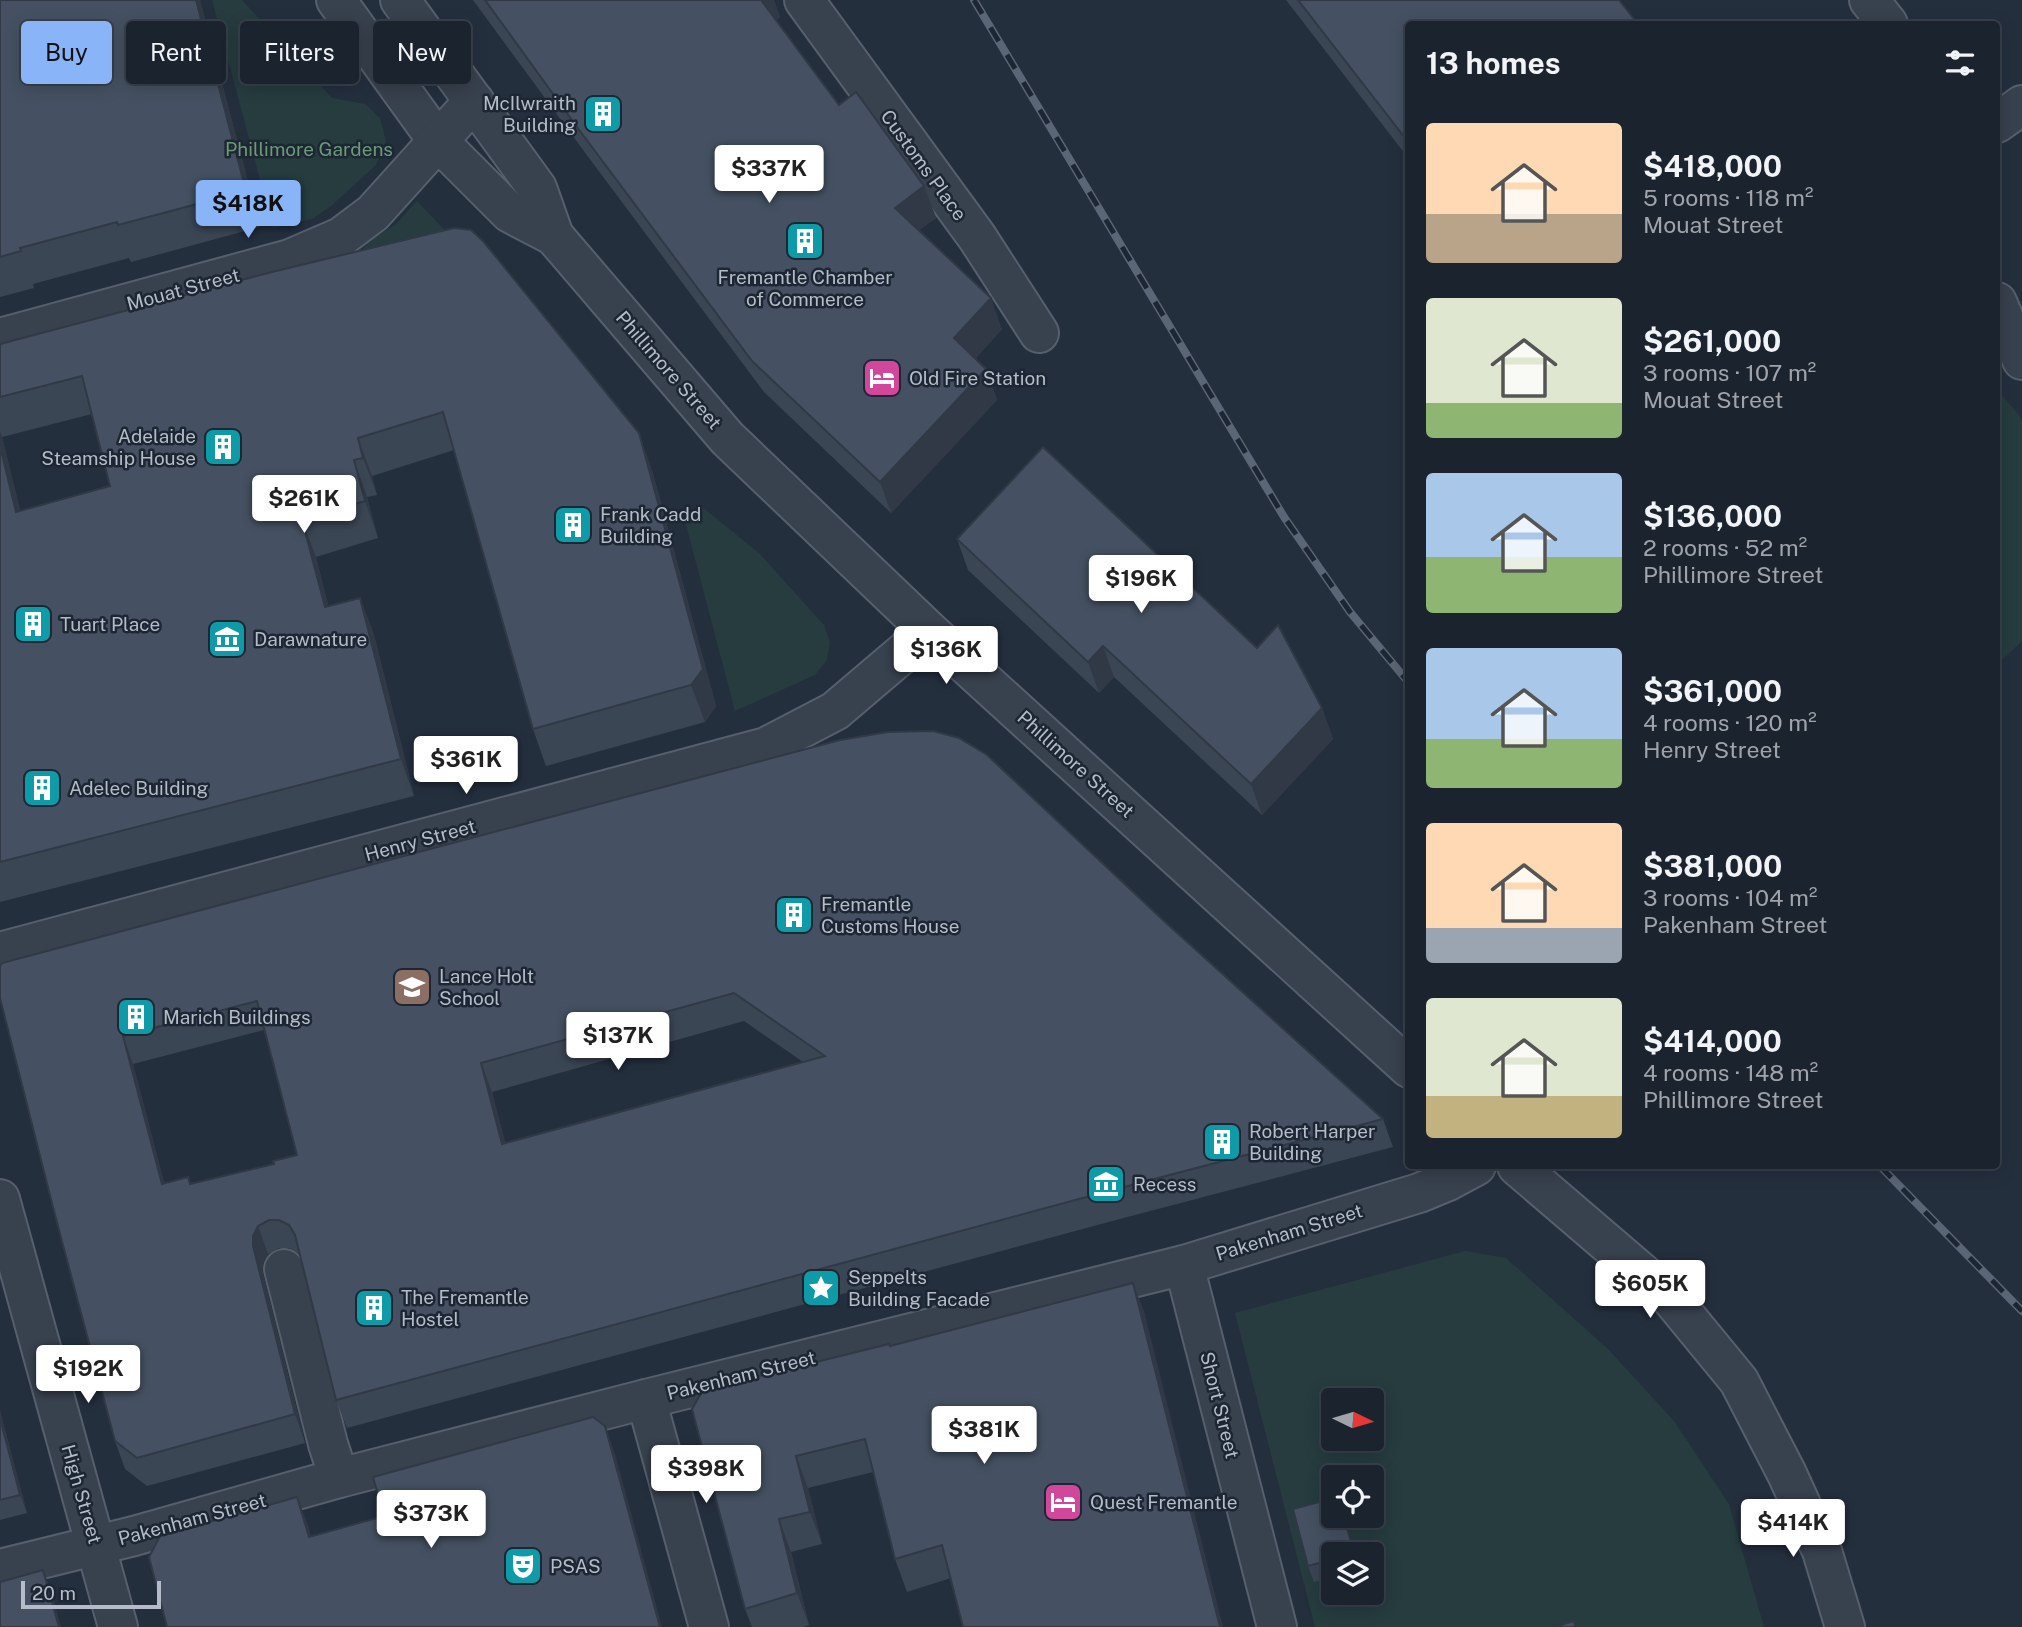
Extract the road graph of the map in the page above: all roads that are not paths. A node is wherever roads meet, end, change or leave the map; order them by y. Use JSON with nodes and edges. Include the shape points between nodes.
{"nodes":[{"id":1,"x":336,"y":0,"type":"edge"},
{"id":2,"x":400,"y":0,"type":"edge"},
{"id":3,"x":804,"y":0,"type":"edge"},
{"id":4,"x":1869,"y":0,"type":"edge"},
{"id":5,"x":1886,"y":21,"type":"edge"},
{"id":6,"x":474,"y":101,"type":"junction"},
{"id":7,"x":2022,"y":105,"type":"edge"},
{"id":8,"x":2000,"y":121,"type":"edge"},
{"id":9,"x":437,"y":140,"type":"junction"},
{"id":10,"x":554,"y":236,"type":"junction"},
{"id":11,"x":2000,"y":309,"type":"edge"},
{"id":12,"x":1039,"y":333,"type":"dead end"},
{"id":13,"x":0,"y":338,"type":"edge"},
{"id":14,"x":2022,"y":360,"type":"edge"},
{"id":15,"x":929,"y":631,"type":"junction"},
{"id":16,"x":0,"y":952,"type":"edge"},
{"id":17,"x":1405,"y":1064,"type":"edge"},
{"id":18,"x":1470,"y":1169,"type":"edge"},
{"id":19,"x":1521,"y":1169,"type":"edge"},
{"id":20,"x":0,"y":1199,"type":"edge"},
{"id":21,"x":1184,"y":1265,"type":"junction"},
{"id":22,"x":284,"y":1269,"type":"dead end"},
{"id":23,"x":646,"y":1399,"type":"junction"},
{"id":24,"x":339,"y":1478,"type":"junction"},
{"id":25,"x":96,"y":1544,"type":"junction"},
{"id":26,"x":0,"y":1569,"type":"edge"},
{"id":27,"x":118,"y":1627,"type":"edge"},
{"id":28,"x":709,"y":1627,"type":"edge"},
{"id":29,"x":1278,"y":1627,"type":"edge"},
{"id":30,"x":1845,"y":1627,"type":"edge"}],
"edges":[{"from":1,"to":9,"type":"street","name":"Phillimore Street"},
{"from":2,"to":6,"type":"street","name":"Phillimore Street"},
{"from":3,"to":12,"type":"street","name":"Customs Place","via":[[977,237]]},
{"from":4,"to":5,"type":"street"},
{"from":6,"to":9,"type":"street","name":"Mouat Street"},
{"from":6,"to":10,"type":"street","name":"Phillimore Street","via":[[537,188]]},
{"from":7,"to":8,"type":"street"},
{"from":9,"to":10,"type":"street","name":"Phillimore Street","via":[[510,213]]},
{"from":9,"to":13,"type":"street","name":"Mouat Street","via":[[373,213],[341,237],[290,259]]},
{"from":10,"to":15,"type":"street","name":"Phillimore Street","via":[[727,438]]},
{"from":11,"to":14,"type":"street"},
{"from":15,"to":16,"type":"street","name":"Henry Street","via":[[835,711],[766,747]]},
{"from":15,"to":17,"type":"street","name":"Phillimore Street"},
{"from":18,"to":21,"type":"street","name":"Pakenham Street","via":[[1419,1193]]},
{"from":19,"to":30,"type":"street","via":[[1670,1297],[1739,1381],[1822,1551]]},
{"from":20,"to":25,"type":"street","name":"High Street"},
{"from":21,"to":23,"type":"street","name":"Pakenham Street"},
{"from":21,"to":29,"type":"street","name":"Short Street"},
{"from":22,"to":24,"type":"street"},
{"from":23,"to":24,"type":"street","name":"Pakenham Street"},
{"from":23,"to":28,"type":"street"},
{"from":24,"to":25,"type":"street","name":"Pakenham Street"},
{"from":25,"to":26,"type":"street","name":"Pakenham Street"},
{"from":25,"to":27,"type":"street","name":"High Street"}]}
